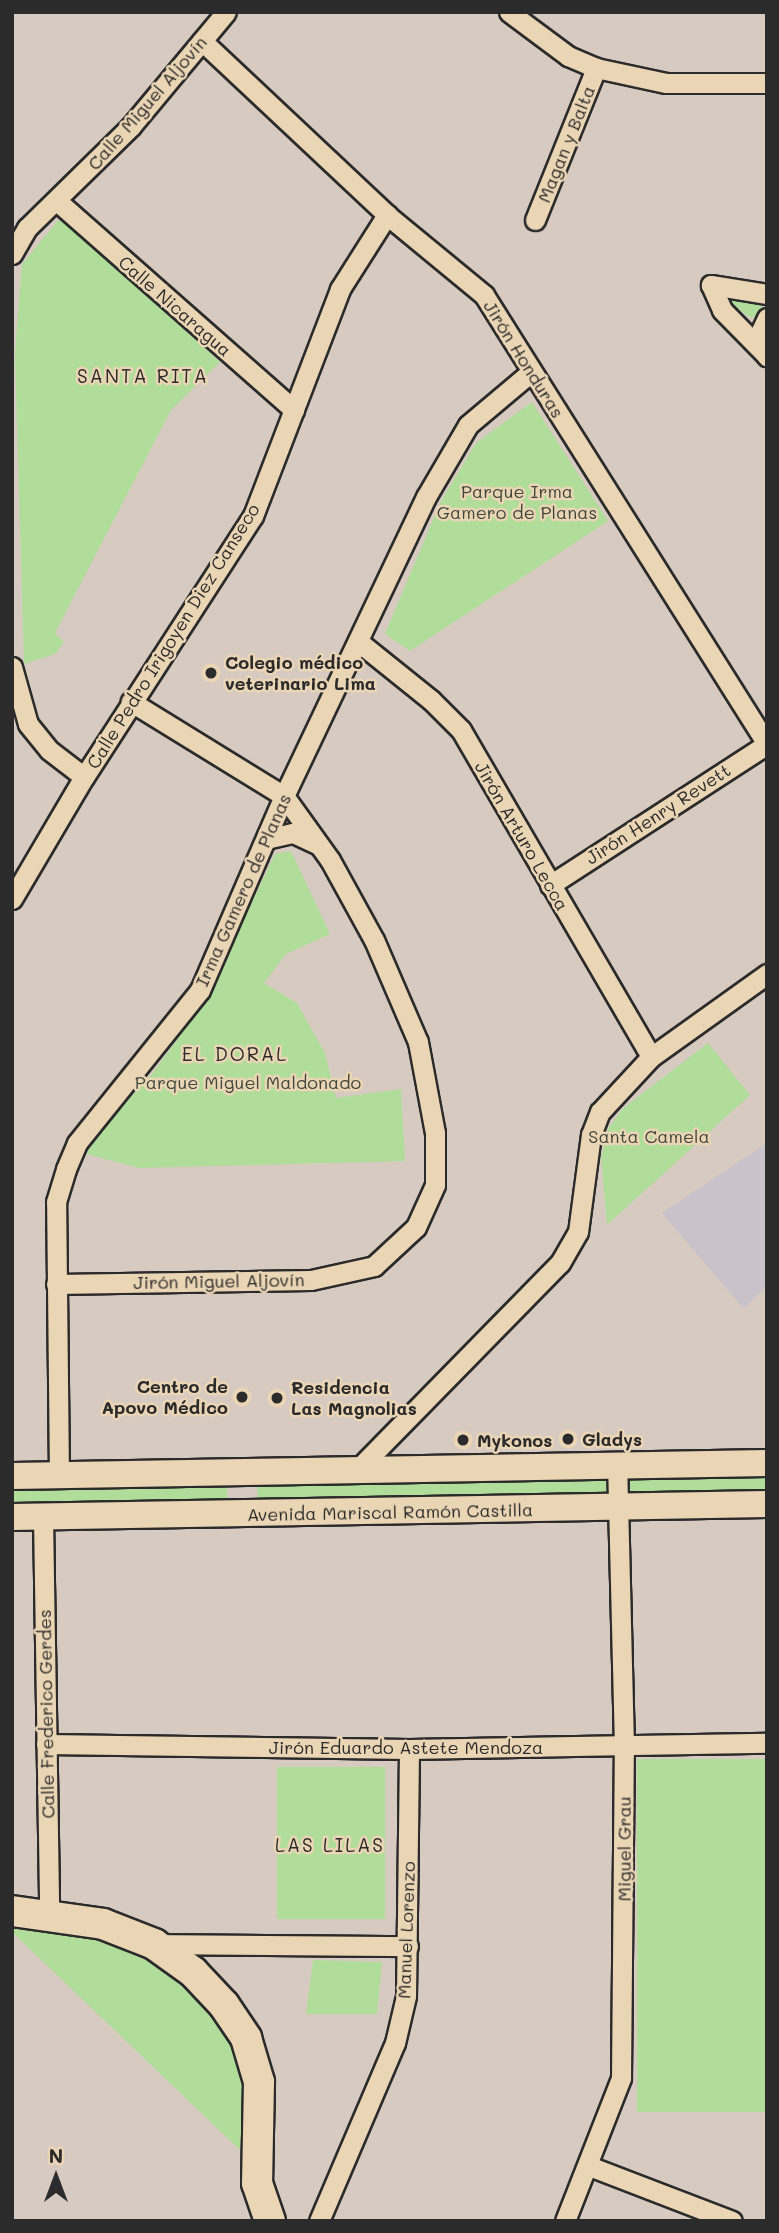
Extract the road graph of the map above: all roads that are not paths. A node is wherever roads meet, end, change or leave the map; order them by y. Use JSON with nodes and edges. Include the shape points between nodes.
{"nodes":[{"id":1,"x":226,"y":12,"type":"edge"},
{"id":2,"x":509,"y":12,"type":"edge"},
{"id":3,"x":202,"y":41,"type":"junction"},
{"id":4,"x":596,"y":68,"type":"junction"},
{"id":5,"x":767,"y":83,"type":"edge"},
{"id":6,"x":57,"y":201,"type":"junction"},
{"id":7,"x":387,"y":215,"type":"junction"},
{"id":8,"x":535,"y":220,"type":"dead end"},
{"id":9,"x":12,"y":254,"type":"edge"},
{"id":10,"x":767,"y":294,"type":"edge"},
{"id":11,"x":767,"y":318,"type":"edge"},
{"id":12,"x":767,"y":356,"type":"edge"},
{"id":13,"x":531,"y":373,"type":"junction"},
{"id":14,"x":293,"y":410,"type":"junction"},
{"id":15,"x":360,"y":643,"type":"junction"},
{"id":16,"x":12,"y":667,"type":"edge"},
{"id":17,"x":131,"y":702,"type":"junction"},
{"id":18,"x":767,"y":744,"type":"edge"},
{"id":19,"x":84,"y":777,"type":"junction"},
{"id":20,"x":284,"y":796,"type":"junction"},
{"id":21,"x":266,"y":839,"type":"junction"},
{"id":22,"x":319,"y":845,"type":"junction"},
{"id":23,"x":550,"y":885,"type":"junction"},
{"id":24,"x":12,"y":899,"type":"edge"},
{"id":25,"x":767,"y":974,"type":"edge"},
{"id":26,"x":651,"y":1057,"type":"junction"},
{"id":27,"x":56,"y":1283,"type":"junction"},
{"id":28,"x":767,"y":1463,"type":"edge"},
{"id":29,"x":617,"y":1466,"type":"junction"},
{"id":30,"x":357,"y":1470,"type":"junction"},
{"id":31,"x":239,"y":1472,"type":"junction"},
{"id":32,"x":12,"y":1476,"type":"edge"},
{"id":33,"x":59,"y":1476,"type":"junction"},
{"id":34,"x":767,"y":1504,"type":"edge"},
{"id":35,"x":618,"y":1507,"type":"junction"},
{"id":36,"x":241,"y":1515,"type":"junction"},
{"id":37,"x":43,"y":1516,"type":"junction"},
{"id":38,"x":12,"y":1517,"type":"edge"},
{"id":39,"x":767,"y":1743,"type":"edge"},
{"id":40,"x":46,"y":1744,"type":"junction"},
{"id":41,"x":624,"y":1746,"type":"junction"},
{"id":42,"x":409,"y":1749,"type":"junction"},
{"id":43,"x":12,"y":1911,"type":"edge"},
{"id":44,"x":49,"y":1913,"type":"junction"},
{"id":45,"x":154,"y":1944,"type":"junction"},
{"id":46,"x":408,"y":1946,"type":"junction"},
{"id":47,"x":589,"y":2166,"type":"junction"},
{"id":48,"x":270,"y":2221,"type":"edge"},
{"id":49,"x":319,"y":2221,"type":"edge"},
{"id":50,"x":565,"y":2221,"type":"edge"},
{"id":51,"x":732,"y":2221,"type":"edge"}],
"edges":[{"from":1,"to":3,"type":"street","name":"Calle Miguel Aljovín"},
{"from":2,"to":4,"type":"street","via":[[568,56]]},
{"from":3,"to":6,"type":"street","name":"Calle Miguel Aljovín","via":[[131,126]]},
{"from":3,"to":7,"type":"street","name":"Jirón Honduras"},
{"from":4,"to":5,"type":"street","via":[[666,83]]},
{"from":4,"to":8,"type":"street","name":"Magan y Balta"},
{"from":6,"to":9,"type":"street","name":"Calle Miguel Aljovín","via":[[27,228]]},
{"from":6,"to":14,"type":"street","name":"Calle Nicaragua"},
{"from":7,"to":13,"type":"street","name":"Jirón Honduras","via":[[484,295]]},
{"from":7,"to":14,"type":"street","name":"Calle Pedro Irigoyen Diez Canseco","via":[[340,289]]},
{"from":10,"to":12,"type":"street","via":[[710,285],[722,310]]},
{"from":11,"to":12,"type":"street","via":[[761,331]]},
{"from":13,"to":15,"type":"street","name":"Irma Gamero de Planas","via":[[468,425],[426,497]]},
{"from":13,"to":18,"type":"street","name":"Jirón Honduras"},
{"from":14,"to":17,"type":"street","name":"Calle Pedro Irigoyen Diez Canseco","via":[[253,516]]},
{"from":15,"to":20,"type":"street","name":"Irma Gamero de Planas"},
{"from":15,"to":23,"type":"street","name":"Jirón Arturo Lecca","via":[[461,730]]},
{"from":16,"to":19,"type":"street","via":[[28,724],[49,750]]},
{"from":17,"to":19,"type":"street","name":"Calle Pedro Irigoyen Diez Canseco"},
{"from":17,"to":20,"type":"street","name":"Jirón Miguel Aljovín"},
{"from":18,"to":23,"type":"street","name":"Jirón Henry Revett"},
{"from":19,"to":24,"type":"street","name":"Calle Pedro Irigoyen Diez Canseco"},
{"from":20,"to":21,"type":"street","name":"Irma Gamero de Planas"},
{"from":20,"to":22,"type":"street","name":"Jirón Miguel Aljovín"},
{"from":21,"to":22,"type":"street","via":[[293,833]]},
{"from":21,"to":27,"type":"street","name":"Irma Gamero de Planas","via":[[200,990],[78,1143],[56,1202]]},
{"from":22,"to":27,"type":"street","name":"Jirón Miguel Aljovín","via":[[374,940],[418,1042],[435,1133],[435,1185],[416,1227],[374,1266],[311,1280]]},
{"from":23,"to":26,"type":"street","name":"Jirón Arturo Lecca"},
{"from":25,"to":26,"type":"street"},
{"from":26,"to":30,"type":"street","via":[[600,1112],[591,1135],[578,1232],[560,1263]]},
{"from":27,"to":33,"type":"street","name":"Irma Gamero de Planas"},
{"from":28,"to":29,"type":"main road"},
{"from":29,"to":30,"type":"main road"},
{"from":29,"to":35,"type":"street","name":"Miguel Grau"},
{"from":30,"to":31,"type":"main road"},
{"from":31,"to":33,"type":"main road"},
{"from":31,"to":36,"type":"main road"},
{"from":32,"to":33,"type":"main road"},
{"from":34,"to":35,"type":"main road","name":"Avenida Mariscal Ramón Castilla"},
{"from":35,"to":36,"type":"main road","name":"Avenida Mariscal Ramón Castilla"},
{"from":35,"to":41,"type":"street","name":"Miguel Grau"},
{"from":36,"to":37,"type":"main road","name":"Avenida Mariscal Ramón Castilla"},
{"from":37,"to":38,"type":"main road","name":"Avenida Mariscal Ramón Castilla"},
{"from":37,"to":40,"type":"street","name":"Calle Frederico Gerdes"},
{"from":39,"to":41,"type":"street","name":"Jirón Eduardo Astete Mendoza"},
{"from":40,"to":42,"type":"street","name":"Jirón Eduardo Astete Mendoza"},
{"from":40,"to":44,"type":"street","name":"Calle Frederico Gerdes"},
{"from":41,"to":42,"type":"street","name":"Jirón Eduardo Astete Mendoza"},
{"from":41,"to":47,"type":"street","name":"Miguel Grau","via":[[621,2078]]},
{"from":42,"to":46,"type":"street","name":"Manuel Lorenzo"},
{"from":43,"to":44,"type":"main road"},
{"from":44,"to":45,"type":"main road","via":[[103,1924]]},
{"from":45,"to":46,"type":"street"},
{"from":45,"to":48,"type":"main road","via":[[193,1972],[246,2038],[259,2082],[257,2183]]},
{"from":46,"to":49,"type":"street","name":"Manuel Lorenzo","via":[[406,1996],[394,2043]]},
{"from":47,"to":50,"type":"street","name":"Miguel Grau"},
{"from":47,"to":51,"type":"street"}]}
